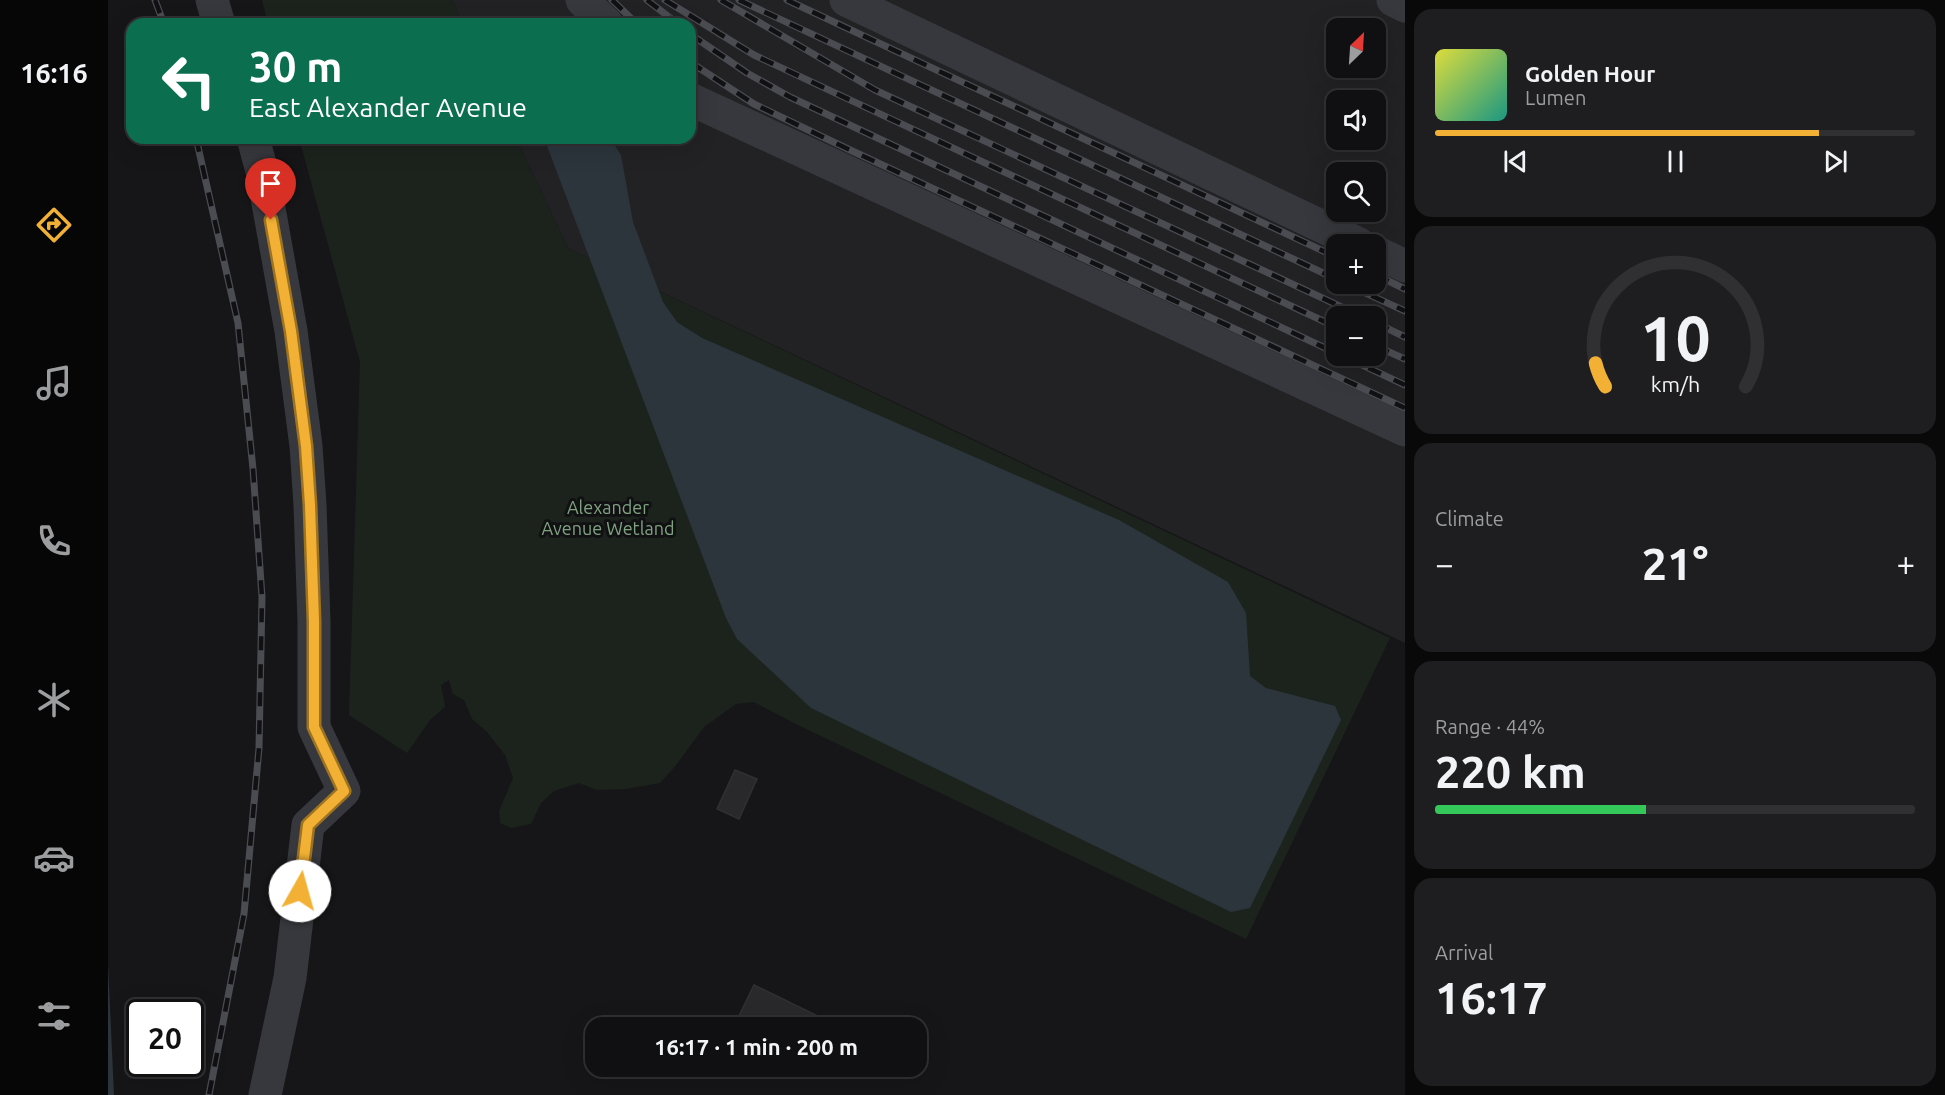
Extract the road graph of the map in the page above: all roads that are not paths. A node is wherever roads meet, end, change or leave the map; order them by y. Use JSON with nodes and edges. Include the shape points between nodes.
{"nodes":[{"id":1,"x":212,"y":0,"type":"edge"},
{"id":2,"x":582,"y":0,"type":"edge"},
{"id":3,"x":846,"y":0,"type":"edge"},
{"id":4,"x":1393,"y":0,"type":"edge"},
{"id":5,"x":1405,"y":6,"type":"edge"},
{"id":6,"x":217,"y":18,"type":"edge"},
{"id":7,"x":601,"y":18,"type":"edge"},
{"id":8,"x":696,"y":102,"type":"edge"},
{"id":9,"x":254,"y":144,"type":"edge"},
{"id":10,"x":1338,"y":234,"type":"edge"},
{"id":11,"x":1386,"y":257,"type":"edge"},
{"id":12,"x":1405,"y":266,"type":"edge"},
{"id":13,"x":1405,"y":430,"type":"edge"},
{"id":14,"x":265,"y":1095,"type":"edge"}],
"edges":[{"from":1,"to":6,"type":"street"},
{"from":2,"to":7,"type":"street"},
{"from":3,"to":10,"type":"street"},
{"from":4,"to":5,"type":"street"},
{"from":8,"to":13,"type":"street"},
{"from":9,"to":14,"type":"street","via":[[291,331],[306,446],[314,621],[314,727],[344,791],[308,825],[290,978]]},
{"from":11,"to":12,"type":"street"}]}
